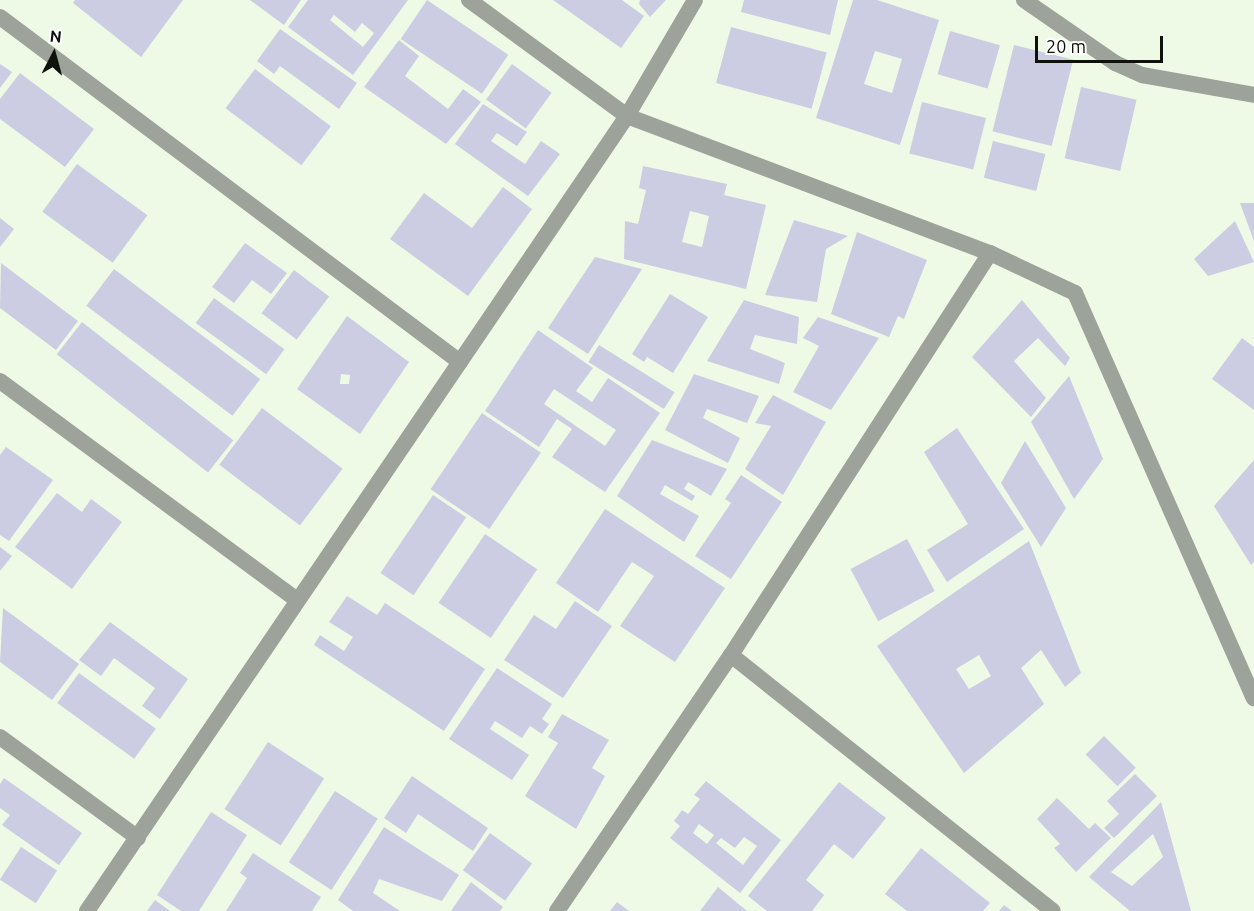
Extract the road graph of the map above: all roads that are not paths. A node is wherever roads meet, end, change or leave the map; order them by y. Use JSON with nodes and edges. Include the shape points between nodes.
{"nodes":[{"id":1,"x":469,"y":0,"type":"edge"},
{"id":2,"x":695,"y":0,"type":"edge"},
{"id":3,"x":1024,"y":0,"type":"edge"},
{"id":4,"x":0,"y":17,"type":"edge"},
{"id":5,"x":1254,"y":95,"type":"edge"},
{"id":6,"x":627,"y":116,"type":"junction"},
{"id":7,"x":990,"y":254,"type":"junction"},
{"id":8,"x":460,"y":362,"type":"junction"},
{"id":9,"x":0,"y":381,"type":"edge"},
{"id":10,"x":297,"y":600,"type":"junction"},
{"id":11,"x":731,"y":655,"type":"junction"},
{"id":12,"x":1254,"y":698,"type":"edge"},
{"id":13,"x":0,"y":737,"type":"edge"},
{"id":14,"x":138,"y":838,"type":"junction"},
{"id":15,"x":87,"y":911,"type":"edge"},
{"id":16,"x":557,"y":911,"type":"edge"},
{"id":17,"x":1053,"y":911,"type":"edge"}],
"edges":[{"from":1,"to":6,"type":"street"},
{"from":2,"to":6,"type":"street"},
{"from":3,"to":5,"type":"street","via":[[1114,63],[1142,75]]},
{"from":4,"to":8,"type":"street"},
{"from":6,"to":7,"type":"street"},
{"from":6,"to":8,"type":"street"},
{"from":7,"to":11,"type":"street"},
{"from":7,"to":12,"type":"street","via":[[1075,294]]},
{"from":8,"to":10,"type":"street"},
{"from":9,"to":10,"type":"street"},
{"from":10,"to":14,"type":"street"},
{"from":11,"to":16,"type":"street"},
{"from":11,"to":17,"type":"street"},
{"from":13,"to":14,"type":"street"},
{"from":14,"to":15,"type":"street"}]}
